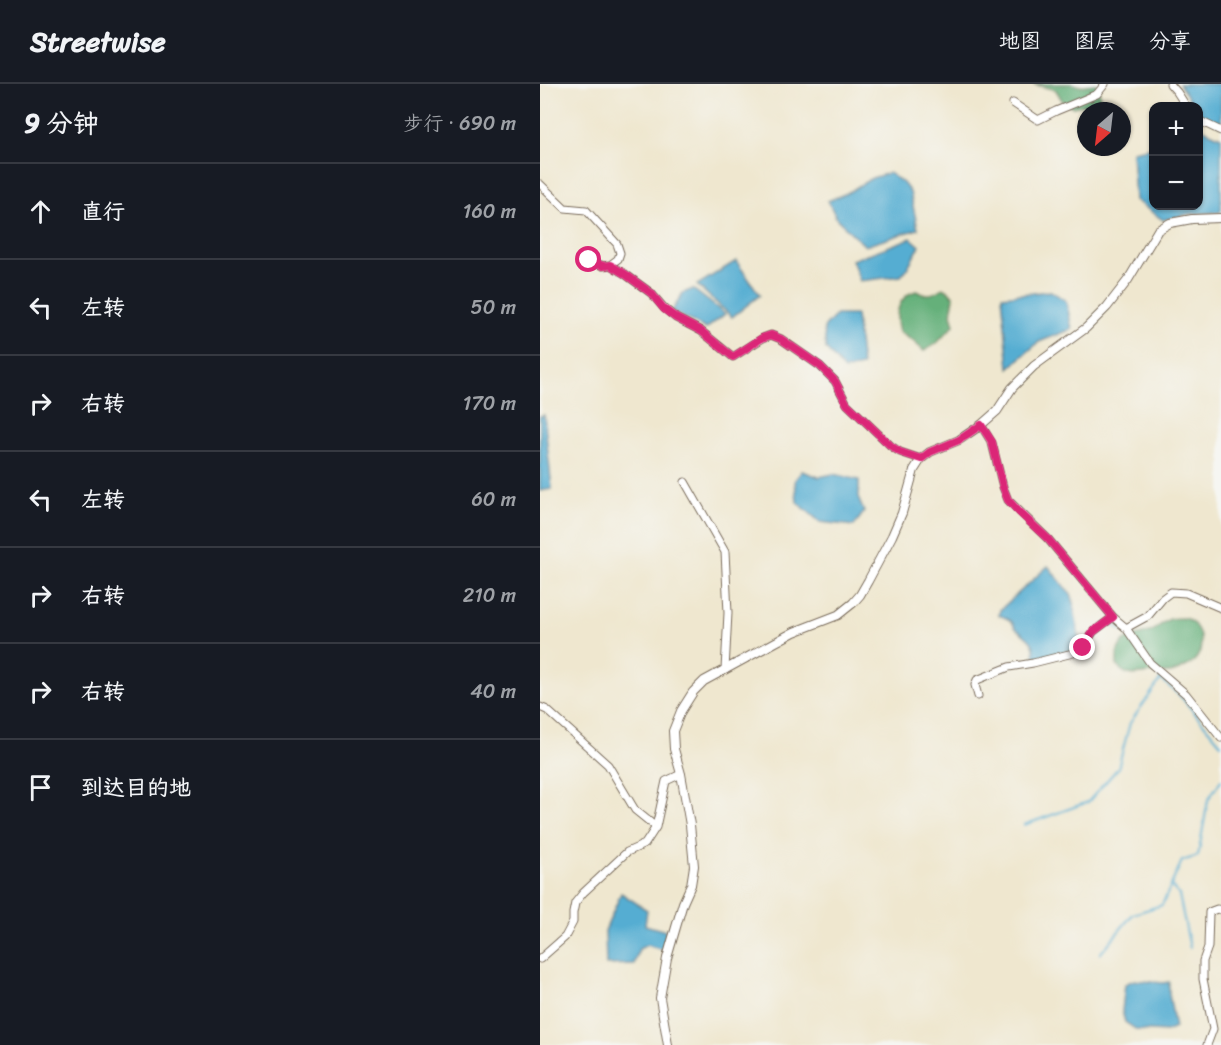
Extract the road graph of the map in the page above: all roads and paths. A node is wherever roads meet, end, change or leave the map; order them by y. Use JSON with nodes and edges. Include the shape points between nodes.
{"nodes":[{"id":1,"x":1105,"y":84,"type":"edge"},
{"id":2,"x":1170,"y":84,"type":"edge"},
{"id":3,"x":1183,"y":102,"type":"edge"},
{"id":4,"x":1013,"y":103,"type":"dead end"},
{"id":5,"x":1203,"y":122,"type":"edge"},
{"id":6,"x":1221,"y":131,"type":"edge"},
{"id":7,"x":540,"y":184,"type":"edge"},
{"id":8,"x":1221,"y":218,"type":"edge"},
{"id":9,"x":589,"y":260,"type":"dead end"},
{"id":10,"x":610,"y":265,"type":"junction"},
{"id":11,"x":981,"y":425,"type":"junction"},
{"id":12,"x":921,"y":459,"type":"junction"},
{"id":13,"x":685,"y":482,"type":"dead end"},
{"id":14,"x":1221,"y":608,"type":"edge"},
{"id":15,"x":1113,"y":617,"type":"junction"},
{"id":16,"x":1126,"y":628,"type":"junction"},
{"id":17,"x":725,"y":670,"type":"junction"},
{"id":18,"x":978,"y":696,"type":"dead end"},
{"id":19,"x":540,"y":707,"type":"edge"},
{"id":20,"x":1221,"y":738,"type":"edge"},
{"id":21,"x":681,"y":774,"type":"junction"},
{"id":22,"x":656,"y":827,"type":"junction"},
{"id":23,"x":1221,"y":910,"type":"edge"},
{"id":24,"x":540,"y":958,"type":"edge"},
{"id":25,"x":668,"y":1045,"type":"edge"},
{"id":26,"x":1207,"y":1045,"type":"edge"}],
"edges":[{"from":1,"to":4,"type":"street","via":[[1096,94],[1038,120]]},
{"from":2,"to":3,"type":"street"},
{"from":5,"to":6,"type":"street"},
{"from":7,"to":10,"type":"street","via":[[565,208],[586,210],[617,244],[618,259]]},
{"from":8,"to":11,"type":"street","via":[[1170,223],[1158,230],[1107,307],[1086,328],[1034,366]]},
{"from":9,"to":10,"type":"street"},
{"from":10,"to":12,"type":"street","via":[[733,357],[762,338],[771,335],[781,339],[820,366],[835,381],[847,404],[891,446]]},
{"from":11,"to":12,"type":"street"},
{"from":11,"to":15,"type":"street","via":[[992,442],[1008,500],[1048,539]]},
{"from":12,"to":17,"type":"street","via":[[892,536],[853,603],[838,615],[794,632]]},
{"from":13,"to":17,"type":"street","via":[[725,552]]},
{"from":14,"to":16,"type":"street","via":[[1186,593],[1171,592],[1148,616]]},
{"from":15,"to":16,"type":"street"},
{"from":15,"to":18,"type":"street","via":[[1093,632],[1077,652],[1009,667],[977,680]]},
{"from":16,"to":20,"type":"street","via":[[1150,663],[1186,694]]},
{"from":17,"to":21,"type":"street","via":[[704,681],[681,711],[673,731]]},
{"from":19,"to":22,"type":"street","via":[[608,765],[635,810]]},
{"from":21,"to":22,"type":"street","via":[[666,781]]},
{"from":21,"to":25,"type":"street","via":[[694,866],[667,958],[660,998]]},
{"from":22,"to":24,"type":"street","via":[[645,844],[627,852],[583,893],[575,903],[566,938]]},
{"from":23,"to":26,"type":"street","via":[[1209,912],[1208,947],[1203,961],[1213,1029]]}]}
